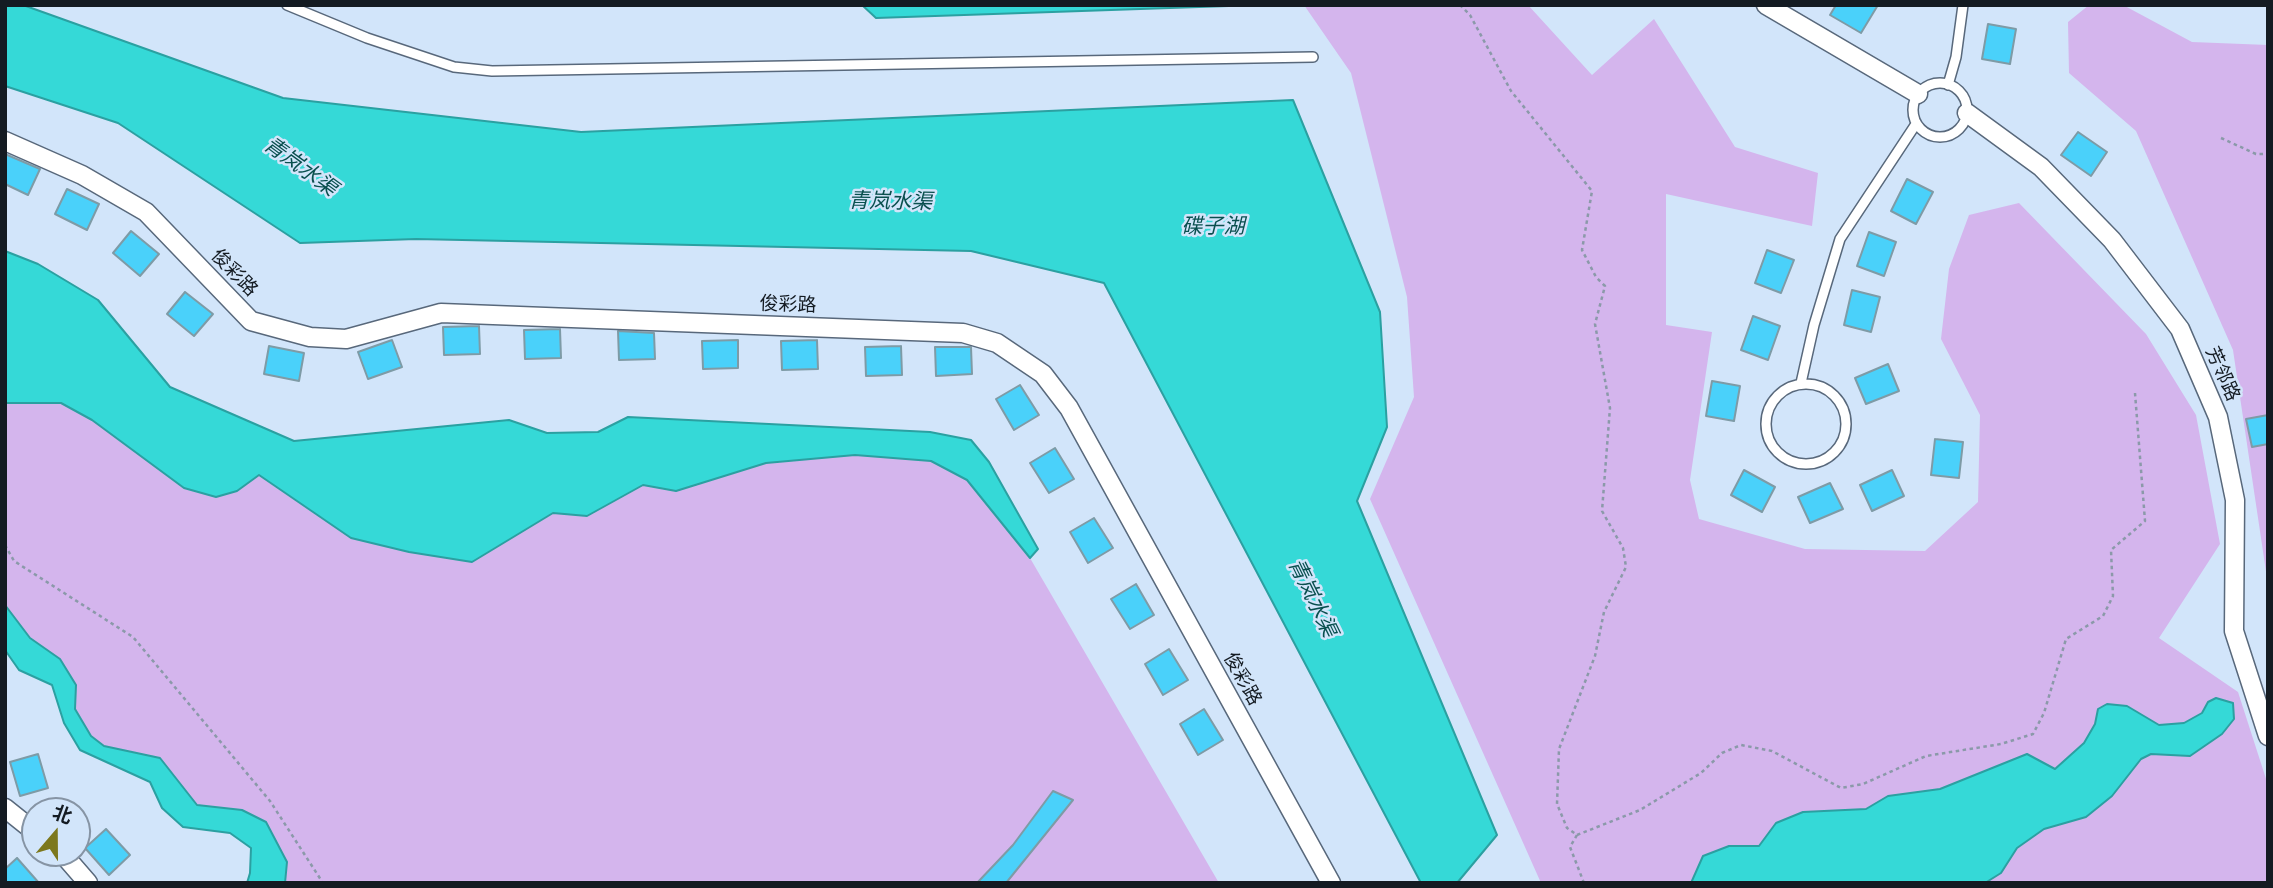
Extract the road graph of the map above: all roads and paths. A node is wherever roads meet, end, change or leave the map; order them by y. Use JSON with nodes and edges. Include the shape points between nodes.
{"nodes":[{"id":1,"x":287,"y":5,"type":"edge"},
{"id":2,"x":1460,"y":5,"type":"edge"},
{"id":3,"x":1766,"y":5,"type":"edge"},
{"id":4,"x":1964,"y":5,"type":"edge"},
{"id":5,"x":1312,"y":57,"type":"dead end"},
{"id":6,"x":1948,"y":85,"type":"junction"},
{"id":7,"x":1919,"y":94,"type":"junction"},
{"id":8,"x":1967,"y":113,"type":"junction"},
{"id":9,"x":1916,"y":124,"type":"junction"},
{"id":10,"x":2221,"y":138,"type":"dead end"},
{"id":11,"x":5,"y":141,"type":"edge"},
{"id":12,"x":2268,"y":154,"type":"edge"},
{"id":13,"x":1801,"y":383,"type":"junction"},
{"id":14,"x":2135,"y":393,"type":"dead end"},
{"id":15,"x":5,"y":545,"type":"edge"},
{"id":16,"x":2268,"y":736,"type":"edge"},
{"id":17,"x":5,"y":808,"type":"edge"},
{"id":18,"x":21,"y":821,"type":"edge"},
{"id":19,"x":1577,"y":835,"type":"junction"},
{"id":20,"x":74,"y":867,"type":"edge"},
{"id":21,"x":88,"y":883,"type":"edge"},
{"id":22,"x":323,"y":883,"type":"edge"},
{"id":23,"x":1331,"y":883,"type":"edge"},
{"id":24,"x":1584,"y":883,"type":"edge"}],
"edges":[{"from":1,"to":5,"type":"lane","via":[[454,67],[492,71]]},
{"from":2,"to":19,"type":"path","via":[[1470,15],[1511,91],[1592,191],[1582,250],[1605,286],[1595,324],[1610,408],[1602,511],[1623,548],[1626,567],[1604,612],[1595,656],[1559,749],[1558,804],[1567,828]]},
{"from":3,"to":7,"type":"street"},
{"from":4,"to":6,"type":"lane"},
{"from":6,"to":7,"type":"lane","via":[[1935,84]]},
{"from":6,"to":8,"type":"lane","name":"芳邻路","via":[[1962,95]]},
{"from":7,"to":9,"type":"lane","via":[[1913,108]]},
{"from":8,"to":9,"type":"lane","via":[[1955,132],[1946,136],[1928,134]]},
{"from":8,"to":16,"type":"street","name":"芳邻路","via":[[2041,167],[2112,240],[2180,329],[2218,416],[2235,500],[2234,631]]},
{"from":9,"to":13,"type":"lane","via":[[1840,239]]},
{"from":10,"to":12,"type":"path","via":[[2256,154]]},
{"from":11,"to":23,"type":"street","name":"俊彩路","via":[[82,175],[146,212],[251,321],[310,337],[345,339],[441,313],[963,333],[997,344],[1043,374],[1069,408]]},
{"from":13,"to":13,"type":"lane","via":[[1776,396],[1768,409],[1767,435],[1773,448],[1787,459],[1800,464],[1819,462],[1838,449],[1844,437],[1844,410],[1831,391]]},
{"from":14,"to":19,"type":"path","via":[[2145,521],[2111,550],[2113,596],[2103,616],[2066,639],[2044,713],[2033,734],[2001,744],[1926,755],[1863,784],[1841,788],[1772,751],[1741,746],[1722,753],[1701,773],[1640,810]]},
{"from":15,"to":22,"type":"path","via":[[15,561],[133,637],[270,801]]},
{"from":17,"to":18,"type":"street"},
{"from":19,"to":24,"type":"path","via":[[1570,846]]},
{"from":20,"to":21,"type":"street"}]}
